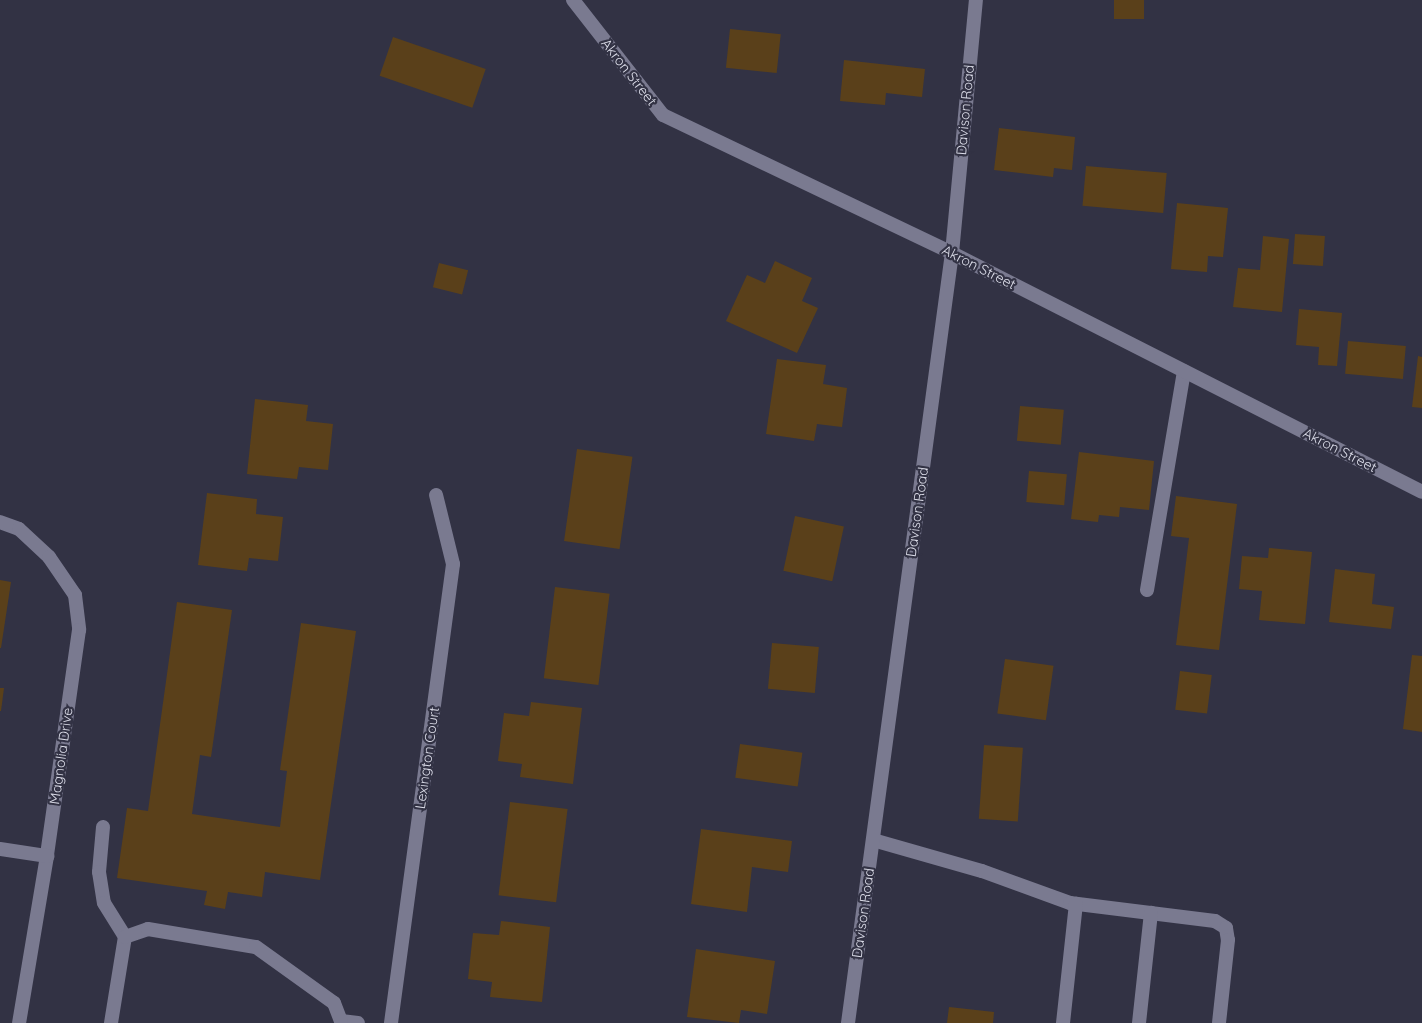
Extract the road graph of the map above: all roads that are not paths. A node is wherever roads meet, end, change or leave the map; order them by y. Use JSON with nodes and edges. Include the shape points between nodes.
{"nodes":[{"id":1,"x":573,"y":0,"type":"edge"},
{"id":2,"x":976,"y":0,"type":"edge"},
{"id":3,"x":952,"y":253,"type":"junction"},
{"id":4,"x":1184,"y":371,"type":"junction"},
{"id":5,"x":1422,"y":492,"type":"edge"},
{"id":6,"x":436,"y":495,"type":"dead end"},
{"id":7,"x":0,"y":522,"type":"edge"},
{"id":8,"x":1147,"y":590,"type":"dead end"},
{"id":9,"x":104,"y":827,"type":"dead end"},
{"id":10,"x":873,"y":840,"type":"junction"},
{"id":11,"x":0,"y":848,"type":"edge"},
{"id":12,"x":47,"y":856,"type":"junction"},
{"id":13,"x":1076,"y":904,"type":"junction"},
{"id":14,"x":1151,"y":913,"type":"junction"},
{"id":15,"x":124,"y":937,"type":"junction"},
{"id":16,"x":340,"y":1022,"type":"edge"},
{"id":17,"x":19,"y":1023,"type":"edge"},
{"id":18,"x":111,"y":1023,"type":"edge"},
{"id":19,"x":358,"y":1023,"type":"edge"},
{"id":20,"x":391,"y":1023,"type":"edge"},
{"id":21,"x":848,"y":1023,"type":"edge"},
{"id":22,"x":1063,"y":1023,"type":"edge"},
{"id":23,"x":1139,"y":1023,"type":"edge"},
{"id":24,"x":1219,"y":1023,"type":"edge"}],
"edges":[{"from":1,"to":3,"type":"street","name":"Akron Street","via":[[663,115]]},
{"from":2,"to":3,"type":"street","name":"Davison Road"},
{"from":3,"to":4,"type":"street","name":"Akron Street"},
{"from":3,"to":10,"type":"street","name":"Davison Road"},
{"from":4,"to":5,"type":"street","name":"Akron Street"},
{"from":4,"to":8,"type":"street"},
{"from":6,"to":20,"type":"street","name":"Lexington Court","via":[[453,564]]},
{"from":7,"to":12,"type":"street","name":"Magnolia Drive","via":[[19,529],[49,557],[75,595],[80,630]]},
{"from":9,"to":15,"type":"street","via":[[99,872],[104,903]]},
{"from":10,"to":13,"type":"street","via":[[982,871]]},
{"from":10,"to":21,"type":"street","name":"Davison Road"},
{"from":11,"to":12,"type":"street"},
{"from":12,"to":17,"type":"street","name":"Magnolia Drive"},
{"from":13,"to":14,"type":"street"},
{"from":13,"to":22,"type":"street"},
{"from":14,"to":23,"type":"street"},
{"from":14,"to":24,"type":"street","via":[[1215,921],[1226,928],[1228,940]]},
{"from":15,"to":16,"type":"street","via":[[148,929],[256,947],[334,1003]]},
{"from":15,"to":18,"type":"street"},
{"from":16,"to":19,"type":"street"}]}
